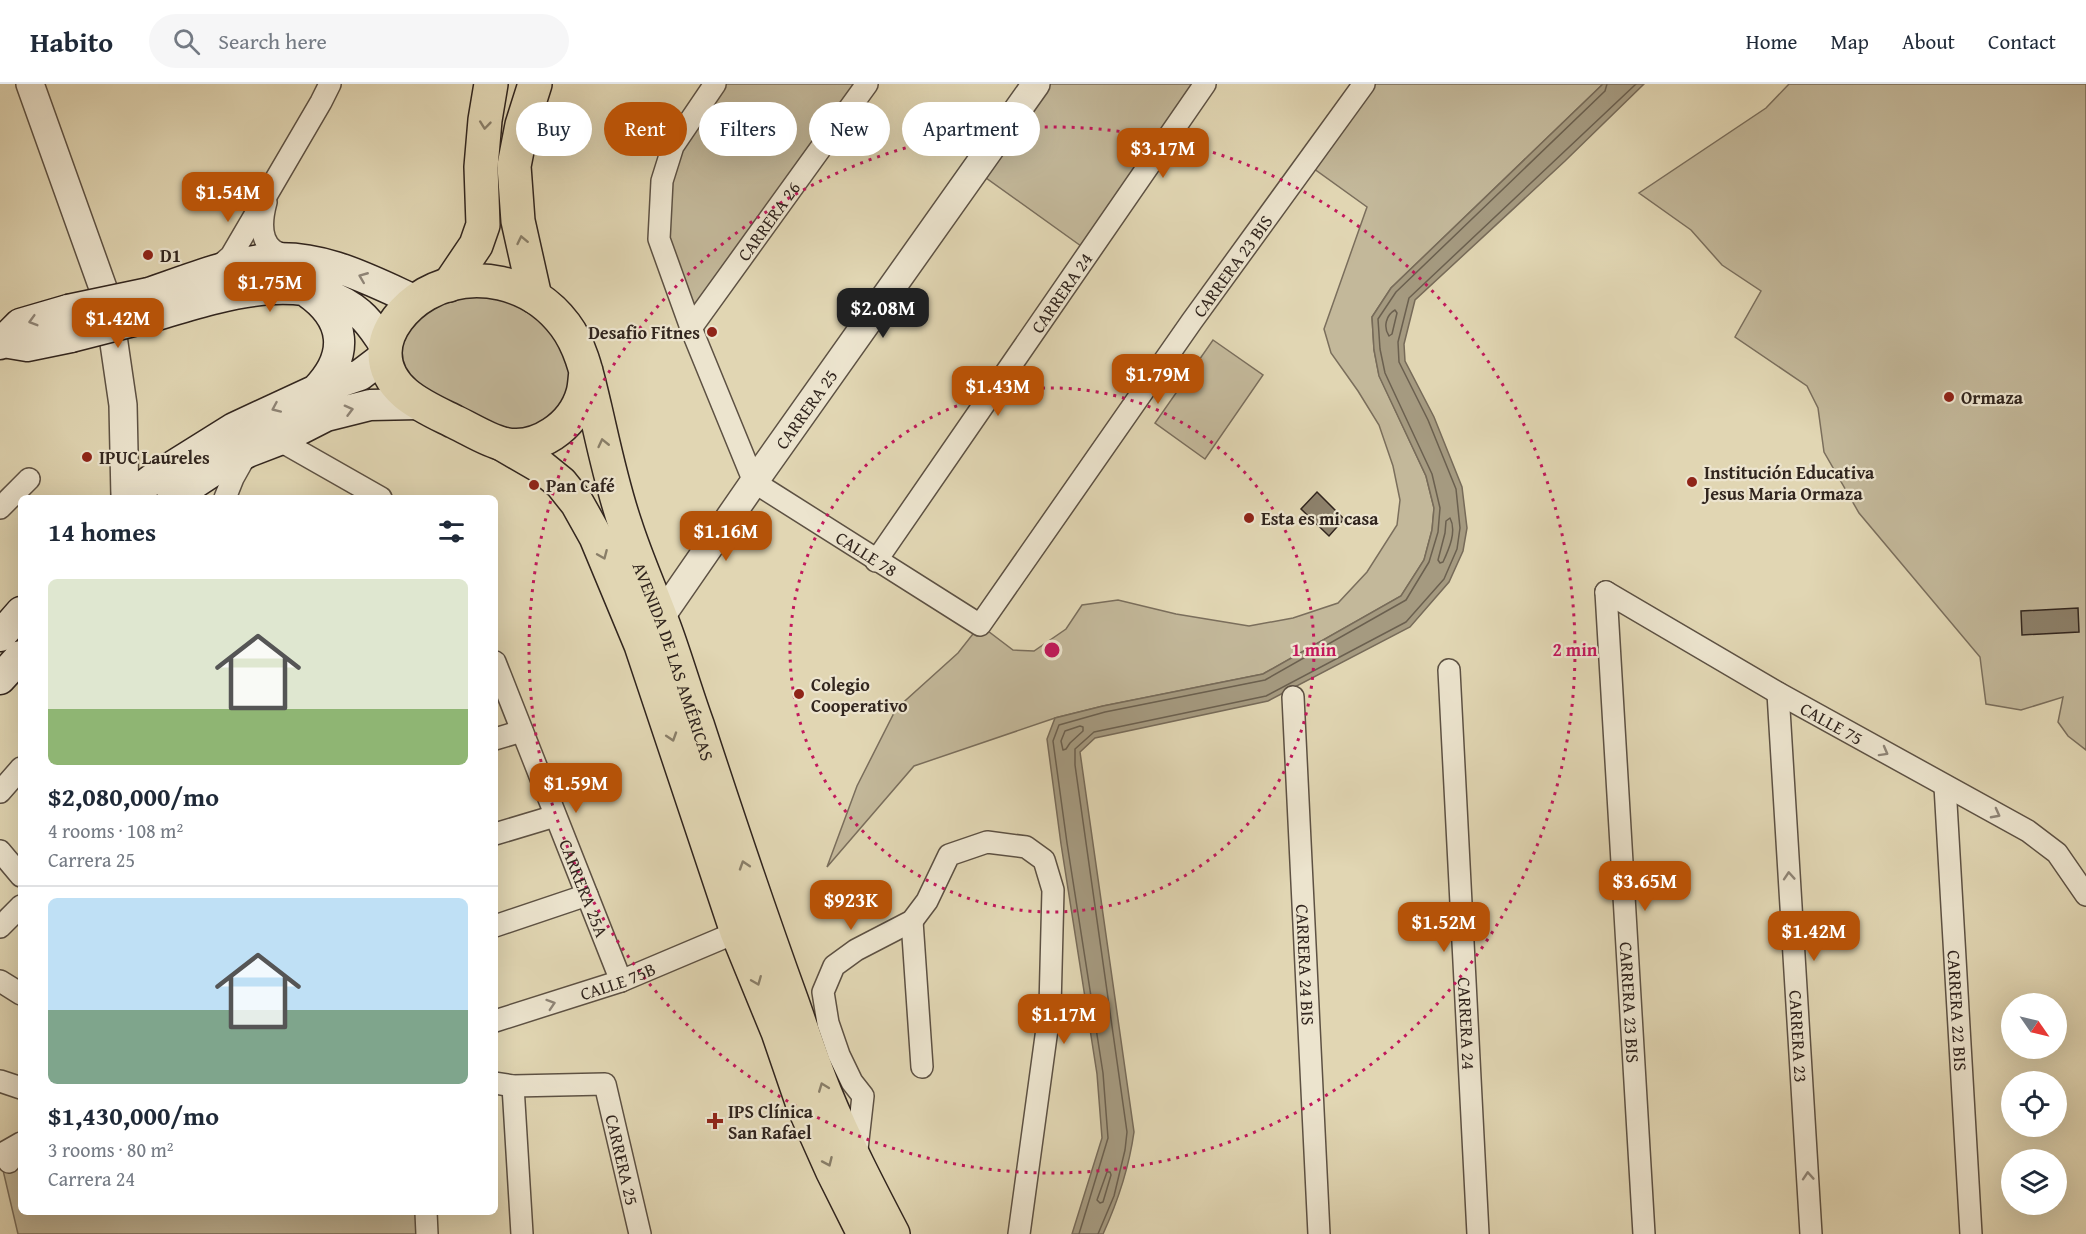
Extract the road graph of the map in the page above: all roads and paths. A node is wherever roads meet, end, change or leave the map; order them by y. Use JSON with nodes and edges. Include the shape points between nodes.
{"nodes":[{"id":1,"x":30,"y":84,"type":"edge"},
{"id":2,"x":330,"y":84,"type":"edge"},
{"id":3,"x":491,"y":84,"type":"edge"},
{"id":4,"x":535,"y":84,"type":"edge"},
{"id":5,"x":715,"y":84,"type":"edge"},
{"id":6,"x":867,"y":84,"type":"edge"},
{"id":7,"x":1036,"y":84,"type":"edge"},
{"id":8,"x":1205,"y":84,"type":"edge"},
{"id":9,"x":1364,"y":84,"type":"edge"},
{"id":10,"x":267,"y":197,"type":"junction"},
{"id":11,"x":291,"y":260,"type":"junction"},
{"id":12,"x":215,"y":270,"type":"junction"},
{"id":13,"x":449,"y":285,"type":"junction"},
{"id":14,"x":307,"y":292,"type":"junction"},
{"id":15,"x":535,"y":297,"type":"junction"},
{"id":16,"x":416,"y":300,"type":"junction"},
{"id":17,"x":151,"y":305,"type":"junction"},
{"id":18,"x":691,"y":328,"type":"junction"},
{"id":19,"x":2,"y":343,"type":"edge"},
{"id":20,"x":385,"y":352,"type":"junction"},
{"id":21,"x":586,"y":371,"type":"junction"},
{"id":22,"x":316,"y":390,"type":"junction"},
{"id":23,"x":418,"y":404,"type":"junction"},
{"id":24,"x":279,"y":440,"type":"junction"},
{"id":25,"x":502,"y":444,"type":"junction"},
{"id":26,"x":226,"y":472,"type":"junction"},
{"id":27,"x":28,"y":478,"type":"dead end"},
{"id":28,"x":754,"y":482,"type":"junction"},
{"id":29,"x":126,"y":495,"type":"edge"},
{"id":30,"x":130,"y":495,"type":"edge"},
{"id":31,"x":178,"y":495,"type":"edge"},
{"id":32,"x":225,"y":495,"type":"edge"},
{"id":33,"x":376,"y":495,"type":"edge"},
{"id":34,"x":0,"y":508,"type":"edge"},
{"id":35,"x":876,"y":561,"type":"junction"},
{"id":36,"x":1606,"y":591,"type":"joint"},
{"id":37,"x":18,"y":615,"type":"edge"},
{"id":38,"x":660,"y":618,"type":"junction"},
{"id":39,"x":980,"y":626,"type":"joint"},
{"id":40,"x":0,"y":636,"type":"edge"},
{"id":41,"x":18,"y":659,"type":"edge"},
{"id":42,"x":498,"y":670,"type":"edge"},
{"id":43,"x":1449,"y":670,"type":"dead end"},
{"id":44,"x":0,"y":679,"type":"edge"},
{"id":45,"x":1778,"y":693,"type":"junction"},
{"id":46,"x":1293,"y":697,"type":"dead end"},
{"id":47,"x":522,"y":731,"type":"junction"},
{"id":48,"x":498,"y":739,"type":"edge"},
{"id":49,"x":18,"y":771,"type":"edge"},
{"id":50,"x":1945,"y":786,"type":"junction"},
{"id":51,"x":0,"y":792,"type":"edge"},
{"id":52,"x":555,"y":816,"type":"junction"},
{"id":53,"x":498,"y":833,"type":"edge"},
{"id":54,"x":0,"y":851,"type":"edge"},
{"id":55,"x":18,"y":872,"type":"edge"},
{"id":56,"x":2086,"y":895,"type":"edge"},
{"id":57,"x":587,"y":896,"type":"junction"},
{"id":58,"x":18,"y":909,"type":"edge"},
{"id":59,"x":912,"y":921,"type":"junction"},
{"id":60,"x":498,"y":925,"type":"edge"},
{"id":61,"x":0,"y":927,"type":"edge"},
{"id":62,"x":737,"y":932,"type":"junction"},
{"id":63,"x":0,"y":981,"type":"edge"},
{"id":64,"x":621,"y":981,"type":"junction"},
{"id":65,"x":18,"y":992,"type":"edge"},
{"id":66,"x":498,"y":1021,"type":"edge"},
{"id":67,"x":922,"y":1067,"type":"dead end"},
{"id":68,"x":0,"y":1081,"type":"edge"},
{"id":69,"x":504,"y":1085,"type":"edge"},
{"id":70,"x":18,"y":1087,"type":"edge"},
{"id":71,"x":18,"y":1145,"type":"edge"},
{"id":72,"x":856,"y":1161,"type":"junction"},
{"id":73,"x":9,"y":1162,"type":"dead end"},
{"id":74,"x":426,"y":1215,"type":"edge"},
{"id":75,"x":427,"y":1234,"type":"edge"},
{"id":76,"x":522,"y":1234,"type":"edge"},
{"id":77,"x":640,"y":1234,"type":"edge"},
{"id":78,"x":864,"y":1234,"type":"edge"},
{"id":79,"x":893,"y":1234,"type":"edge"},
{"id":80,"x":1019,"y":1234,"type":"edge"},
{"id":81,"x":1319,"y":1234,"type":"edge"},
{"id":82,"x":1478,"y":1234,"type":"edge"},
{"id":83,"x":1644,"y":1234,"type":"edge"},
{"id":84,"x":1811,"y":1234,"type":"edge"},
{"id":85,"x":1971,"y":1234,"type":"edge"}],
"edges":[{"from":1,"to":29,"type":"street","via":[[108,302],[123,405]]},
{"from":2,"to":10,"type":"street"},
{"from":3,"to":13,"type":"main road","one_way":true,"via":[[482,167],[483,225],[476,245]]},
{"from":15,"to":4,"type":"main road","one_way":true,"via":[[518,221],[514,166]]},
{"from":5,"to":18,"type":"street","via":[[673,146],[663,176],[659,210],[658,239]]},
{"from":6,"to":18,"type":"street","name":"CARRERA 26"},
{"from":7,"to":28,"type":"street","name":"CARRERA 25"},
{"from":8,"to":35,"type":"street","name":"CARRERA 24"},
{"from":9,"to":39,"type":"street","name":"CARRERA 23 BIS","via":[[1192,321]]},
{"from":10,"to":11,"type":"street","via":[[262,229],[271,248]]},
{"from":10,"to":12,"type":"street","via":[[231,255]]},
{"from":11,"to":12,"type":"main road","via":[[269,259]]},
{"from":16,"to":11,"type":"main road","one_way":true,"via":[[340,268]]},
{"from":12,"to":17,"type":"main road"},
{"from":13,"to":15,"type":"main road","via":[[485,280]]},
{"from":13,"to":16,"type":"main road"},
{"from":14,"to":17,"type":"main road","via":[[273,288]]},
{"from":14,"to":20,"type":"main road","via":[[340,300],[359,313]]},
{"from":14,"to":22,"type":"main road","via":[[322,302],[338,331],[336,364]]},
{"from":15,"to":21,"type":"main road","name":"AVENIDA DE LAS AMÉRICAS","via":[[566,326]]},
{"from":16,"to":20,"type":"main road","via":[[396,322]]},
{"from":17,"to":19,"type":"main road","bridge":true,"via":[[70,323],[20,324]]},
{"from":18,"to":28,"type":"street"},
{"from":20,"to":22,"type":"main road","via":[[360,375]]},
{"from":20,"to":23,"type":"main road","via":[[394,380]]},
{"from":21,"to":25,"type":"main road","via":[[584,392],[576,412],[562,428],[523,445]]},
{"from":38,"to":21,"type":"main road","name":"AVENIDA DE LAS AMÉRICAS","one_way":true,"via":[[612,482]]},
{"from":22,"to":30,"type":"main road","one_way":true,"via":[[234,428]]},
{"from":24,"to":23,"type":"main road","one_way":true,"via":[[326,416],[370,405]]},
{"from":23,"to":25,"type":"main road"},
{"from":24,"to":26,"type":"main road","via":[[248,452]]},
{"from":24,"to":33,"type":"street"},
{"from":25,"to":62,"type":"main road","name":"AVENIDA DE LAS AMÉRICAS","one_way":true,"via":[[540,465],[561,483],[596,537],[641,645]]},
{"from":26,"to":31,"type":"main road"},
{"from":26,"to":32,"type":"street"},
{"from":27,"to":34,"type":"street"},
{"from":28,"to":35,"type":"street","name":"CALLE 78"},
{"from":28,"to":38,"type":"street","name":"CARRERA 25"},
{"from":35,"to":39,"type":"street","name":"CALLE 78"},
{"from":36,"to":45,"type":"street","name":"CALLE 75"},
{"from":36,"to":83,"type":"street","name":"CARRERA 23 BIS"},
{"from":37,"to":40,"type":"main road"},
{"from":72,"to":38,"type":"main road","name":"AVENIDA DE LAS AMÉRICAS","one_way":true,"via":[[825,1093],[762,921]]},
{"from":41,"to":44,"type":"main road"},
{"from":42,"to":47,"type":"street","name":"CARRERA 25A"},
{"from":43,"to":82,"type":"street","name":"CARRERA 24"},
{"from":45,"to":50,"type":"street","name":"CALLE 75","one_way":true},
{"from":84,"to":45,"type":"street","name":"CARRERA 23","one_way":true},
{"from":46,"to":81,"type":"street","name":"CARRERA 24 BIS"},
{"from":47,"to":48,"type":"street"},
{"from":47,"to":52,"type":"street","name":"CARRERA 25A"},
{"from":49,"to":51,"type":"street"},
{"from":50,"to":56,"type":"street","name":"CALLE 75","one_way":true,"via":[[2028,831],[2057,853]]},
{"from":50,"to":85,"type":"street","name":"CARRERA 22 BIS"},
{"from":52,"to":53,"type":"street"},
{"from":52,"to":57,"type":"street","name":"CARRERA 25A"},
{"from":54,"to":55,"type":"street"},
{"from":57,"to":60,"type":"street"},
{"from":57,"to":64,"type":"street","name":"CARRERA 25A"},
{"from":58,"to":61,"type":"street"},
{"from":59,"to":67,"type":"street"},
{"from":59,"to":72,"type":"street","via":[[834,966],[823,992],[839,1055],[863,1096]]},
{"from":59,"to":80,"type":"street","via":[[927,901],[949,855],[987,842],[1026,847],[1044,860],[1053,890],[1050,1007]]},
{"from":62,"to":64,"type":"street","name":"CALLE 75B"},
{"from":62,"to":78,"type":"main road","name":"AVENIDA DE LAS AMÉRICAS","one_way":true,"via":[[803,1104]]},
{"from":63,"to":65,"type":"street"},
{"from":66,"to":64,"type":"street","name":"CALLE 75B","one_way":true},
{"from":68,"to":70,"type":"street"},
{"from":69,"to":76,"type":"street"},
{"from":69,"to":77,"type":"street","name":"CARRERA 25","via":[[604,1084]]},
{"from":71,"to":73,"type":"street","via":[[7,1151]]},
{"from":72,"to":79,"type":"main road","name":"AVENIDA DE LAS AMÉRICAS"},
{"from":74,"to":75,"type":"street"}]}
